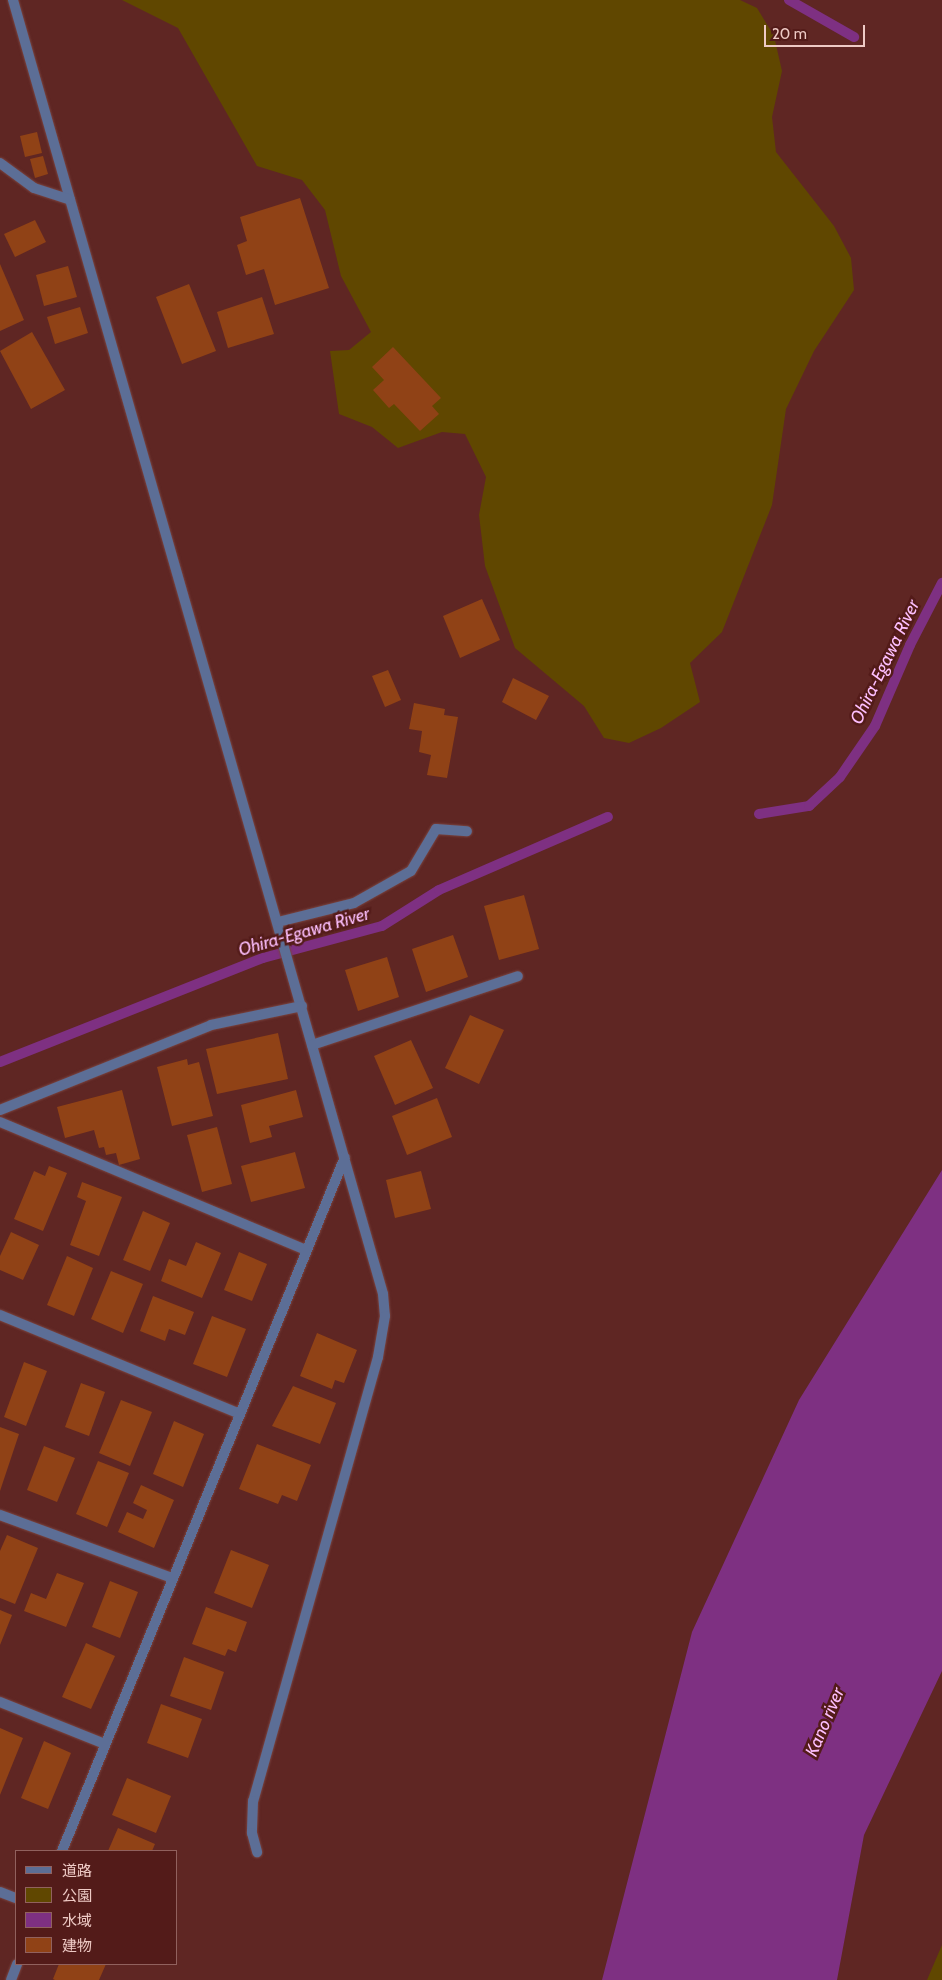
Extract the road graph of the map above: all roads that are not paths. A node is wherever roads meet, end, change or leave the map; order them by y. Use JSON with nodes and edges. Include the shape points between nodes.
{"nodes":[{"id":1,"x":13,"y":0,"type":"edge"},
{"id":2,"x":0,"y":163,"type":"edge"},
{"id":3,"x":70,"y":200,"type":"junction"},
{"id":4,"x":467,"y":831,"type":"dead end"},
{"id":5,"x":279,"y":926,"type":"junction"},
{"id":6,"x":518,"y":976,"type":"dead end"},
{"id":7,"x":302,"y":1006,"type":"junction"},
{"id":8,"x":312,"y":1045,"type":"junction"},
{"id":9,"x":0,"y":1110,"type":"edge"},
{"id":10,"x":0,"y":1122,"type":"edge"},
{"id":11,"x":344,"y":1157,"type":"junction"},
{"id":12,"x":306,"y":1250,"type":"junction"},
{"id":13,"x":0,"y":1315,"type":"edge"},
{"id":14,"x":238,"y":1413,"type":"junction"},
{"id":15,"x":0,"y":1515,"type":"edge"},
{"id":16,"x":172,"y":1578,"type":"junction"},
{"id":17,"x":0,"y":1702,"type":"edge"},
{"id":18,"x":105,"y":1744,"type":"junction"},
{"id":19,"x":62,"y":1850,"type":"edge"},
{"id":20,"x":257,"y":1852,"type":"dead end"},
{"id":21,"x":0,"y":1892,"type":"edge"},
{"id":22,"x":15,"y":1898,"type":"edge"},
{"id":23,"x":17,"y":1965,"type":"edge"},
{"id":24,"x":11,"y":1980,"type":"edge"}],
"edges":[{"from":1,"to":3,"type":"street"},
{"from":2,"to":3,"type":"street","via":[[34,188]]},
{"from":3,"to":5,"type":"street"},
{"from":4,"to":5,"type":"street","via":[[436,829],[411,871],[354,904]]},
{"from":5,"to":7,"type":"street","via":[[290,975]]},
{"from":6,"to":8,"type":"street"},
{"from":7,"to":8,"type":"street"},
{"from":7,"to":9,"type":"street","via":[[211,1025]]},
{"from":8,"to":11,"type":"street"},
{"from":10,"to":12,"type":"street"},
{"from":11,"to":12,"type":"street"},
{"from":11,"to":20,"type":"street","via":[[383,1294],[383,1333],[253,1801],[251,1822]]},
{"from":12,"to":14,"type":"street"},
{"from":13,"to":14,"type":"street"},
{"from":14,"to":16,"type":"street"},
{"from":15,"to":16,"type":"street"},
{"from":16,"to":18,"type":"street"},
{"from":17,"to":18,"type":"street"},
{"from":18,"to":19,"type":"street"},
{"from":21,"to":22,"type":"street"},
{"from":23,"to":24,"type":"street"}]}
